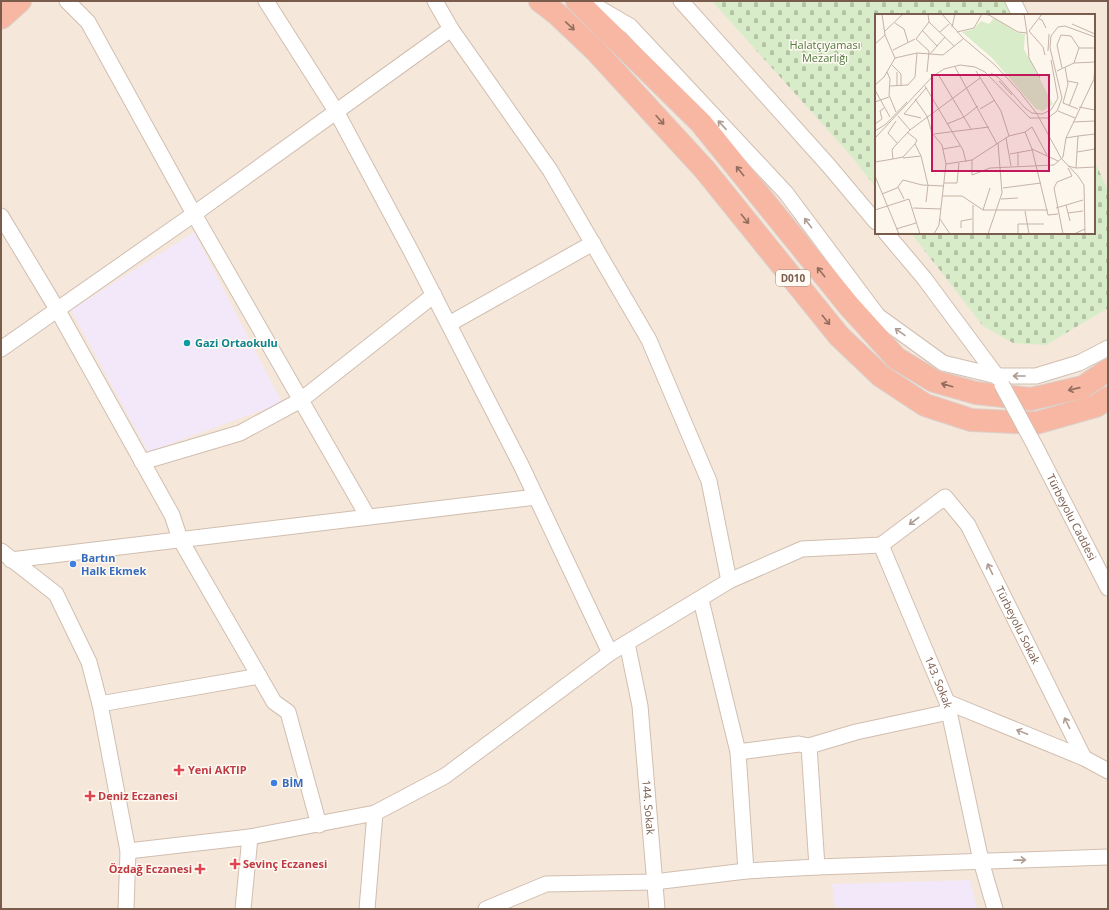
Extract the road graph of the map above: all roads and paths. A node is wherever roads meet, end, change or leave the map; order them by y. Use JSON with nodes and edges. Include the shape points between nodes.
{"nodes":[{"id":1,"x":20,"y":1,"type":"edge"},
{"id":2,"x":67,"y":1,"type":"edge"},
{"id":3,"x":266,"y":1,"type":"edge"},
{"id":4,"x":435,"y":1,"type":"edge"},
{"id":5,"x":540,"y":1,"type":"edge"},
{"id":6,"x":577,"y":1,"type":"edge"},
{"id":7,"x":587,"y":1,"type":"edge"},
{"id":8,"x":680,"y":1,"type":"edge"},
{"id":9,"x":1013,"y":1,"type":"edge"},
{"id":10,"x":1020,"y":14,"type":"edge"},
{"id":11,"x":1,"y":18,"type":"edge"},
{"id":12,"x":452,"y":29,"type":"junction"},
{"id":13,"x":336,"y":111,"type":"junction"},
{"id":14,"x":194,"y":214,"type":"junction"},
{"id":15,"x":1,"y":216,"type":"edge"},
{"id":16,"x":875,"y":221,"type":"edge"},
{"id":17,"x":887,"y":234,"type":"edge"},
{"id":18,"x":592,"y":243,"type":"junction"},
{"id":19,"x":434,"y":295,"type":"junction"},
{"id":20,"x":57,"y":309,"type":"junction"},
{"id":21,"x":449,"y":324,"type":"junction"},
{"id":22,"x":1108,"y":348,"type":"edge"},
{"id":23,"x":1,"y":349,"type":"edge"},
{"id":24,"x":1108,"y":370,"type":"edge"},
{"id":25,"x":999,"y":381,"type":"junction"},
{"id":26,"x":1108,"y":398,"type":"edge"},
{"id":27,"x":301,"y":400,"type":"junction"},
{"id":28,"x":142,"y":462,"type":"junction"},
{"id":29,"x":536,"y":498,"type":"junction"},
{"id":30,"x":368,"y":517,"type":"junction"},
{"id":31,"x":180,"y":539,"type":"junction"},
{"id":32,"x":881,"y":545,"type":"junction"},
{"id":33,"x":6,"y":555,"type":"edge"},
{"id":34,"x":729,"y":581,"type":"junction"},
{"id":35,"x":1108,"y":588,"type":"edge"},
{"id":36,"x":701,"y":600,"type":"junction"},
{"id":37,"x":627,"y":643,"type":"junction"},
{"id":38,"x":610,"y":653,"type":"junction"},
{"id":39,"x":259,"y":676,"type":"junction"},
{"id":40,"x":100,"y":704,"type":"junction"},
{"id":41,"x":948,"y":706,"type":"junction"},
{"id":42,"x":809,"y":746,"type":"junction"},
{"id":43,"x":738,"y":752,"type":"junction"},
{"id":44,"x":1084,"y":758,"type":"junction"},
{"id":45,"x":1108,"y":771,"type":"edge"},
{"id":46,"x":375,"y":813,"type":"junction"},
{"id":47,"x":319,"y":825,"type":"junction"},
{"id":48,"x":250,"y":837,"type":"junction"},
{"id":49,"x":128,"y":851,"type":"junction"},
{"id":50,"x":1108,"y":857,"type":"edge"},
{"id":51,"x":981,"y":862,"type":"junction"},
{"id":52,"x":817,"y":867,"type":"junction"},
{"id":53,"x":746,"y":870,"type":"junction"},
{"id":54,"x":654,"y":882,"type":"junction"},
{"id":55,"x":126,"y":909,"type":"edge"},
{"id":56,"x":243,"y":909,"type":"edge"},
{"id":57,"x":367,"y":909,"type":"edge"},
{"id":58,"x":486,"y":909,"type":"edge"},
{"id":59,"x":657,"y":909,"type":"edge"},
{"id":60,"x":995,"y":909,"type":"edge"}],
"edges":[{"from":1,"to":11,"type":"highway"},
{"from":2,"to":14,"type":"street","via":[[88,22]]},
{"from":3,"to":13,"type":"street"},
{"from":4,"to":12,"type":"street"},
{"from":5,"to":26,"type":"highway","number":"D010","one_way":true,"via":[[595,50],[705,170],[839,336],[881,376],[925,405],[971,420],[1036,423],[1096,406]]},
{"from":24,"to":6,"type":"highway","number":"D010","one_way":true,"via":[[1083,386],[1031,399],[976,394],[934,381],[896,358],[849,306],[701,123]]},
{"from":25,"to":7,"type":"street","one_way":true,"via":[[943,363],[878,316],[786,193],[630,26]]},
{"from":8,"to":16,"type":"street"},
{"from":9,"to":10,"type":"street"},
{"from":12,"to":13,"type":"street"},
{"from":12,"to":18,"type":"street","via":[[550,170]]},
{"from":13,"to":14,"type":"street"},
{"from":13,"to":19,"type":"street"},
{"from":14,"to":20,"type":"street"},
{"from":14,"to":27,"type":"street"},
{"from":15,"to":20,"type":"street"},
{"from":17,"to":25,"type":"street","name":"Türbeyolu Caddesi","via":[[924,278]]},
{"from":18,"to":21,"type":"street"},
{"from":18,"to":34,"type":"street","via":[[649,340],[709,480]]},
{"from":19,"to":21,"type":"street"},
{"from":19,"to":27,"type":"street"},
{"from":20,"to":23,"type":"street"},
{"from":20,"to":28,"type":"street"},
{"from":21,"to":29,"type":"street"},
{"from":22,"to":25,"type":"street","one_way":true,"via":[[1079,363],[1036,376]]},
{"from":25,"to":35,"type":"street","name":"Türbeyolu Caddesi","bridge":true},
{"from":27,"to":28,"type":"street","via":[[240,433]]},
{"from":27,"to":30,"type":"street"},
{"from":28,"to":31,"type":"street","via":[[172,515]]},
{"from":29,"to":30,"type":"street"},
{"from":29,"to":38,"type":"street"},
{"from":30,"to":31,"type":"street"},
{"from":31,"to":33,"type":"street"},
{"from":31,"to":39,"type":"street"},
{"from":32,"to":34,"type":"street","via":[[802,549]]},
{"from":32,"to":41,"type":"street","name":"143. Sokak"},
{"from":44,"to":32,"type":"street","name":"Türbeyolu Sokak","one_way":true,"via":[[968,525],[945,497]]},
{"from":33,"to":40,"type":"street","via":[[56,594],[89,662]]},
{"from":34,"to":36,"type":"street"},
{"from":36,"to":37,"type":"street"},
{"from":36,"to":43,"type":"street"},
{"from":37,"to":38,"type":"street"},
{"from":37,"to":54,"type":"street","name":"144. Sokak","via":[[640,706]]},
{"from":38,"to":46,"type":"street","via":[[445,776]]},
{"from":39,"to":40,"type":"street"},
{"from":39,"to":47,"type":"street","via":[[274,702],[288,712]]},
{"from":40,"to":49,"type":"street"},
{"from":41,"to":42,"type":"street"},
{"from":44,"to":41,"type":"street","name":"143. Sokak","one_way":true},
{"from":41,"to":51,"type":"street"},
{"from":42,"to":43,"type":"street","via":[[799,744]]},
{"from":42,"to":52,"type":"street"},
{"from":43,"to":53,"type":"street"},
{"from":44,"to":45,"type":"street","name":"143. Sokak"},
{"from":46,"to":47,"type":"street"},
{"from":46,"to":57,"type":"street"},
{"from":47,"to":48,"type":"street"},
{"from":48,"to":49,"type":"street"},
{"from":48,"to":56,"type":"street"},
{"from":49,"to":55,"type":"street"},
{"from":51,"to":50,"type":"street","one_way":true},
{"from":51,"to":52,"type":"street"},
{"from":51,"to":60,"type":"street"},
{"from":52,"to":53,"type":"street"},
{"from":53,"to":54,"type":"street"},
{"from":54,"to":58,"type":"street","via":[[546,884]]},
{"from":54,"to":59,"type":"street","name":"144. Sokak"}]}
